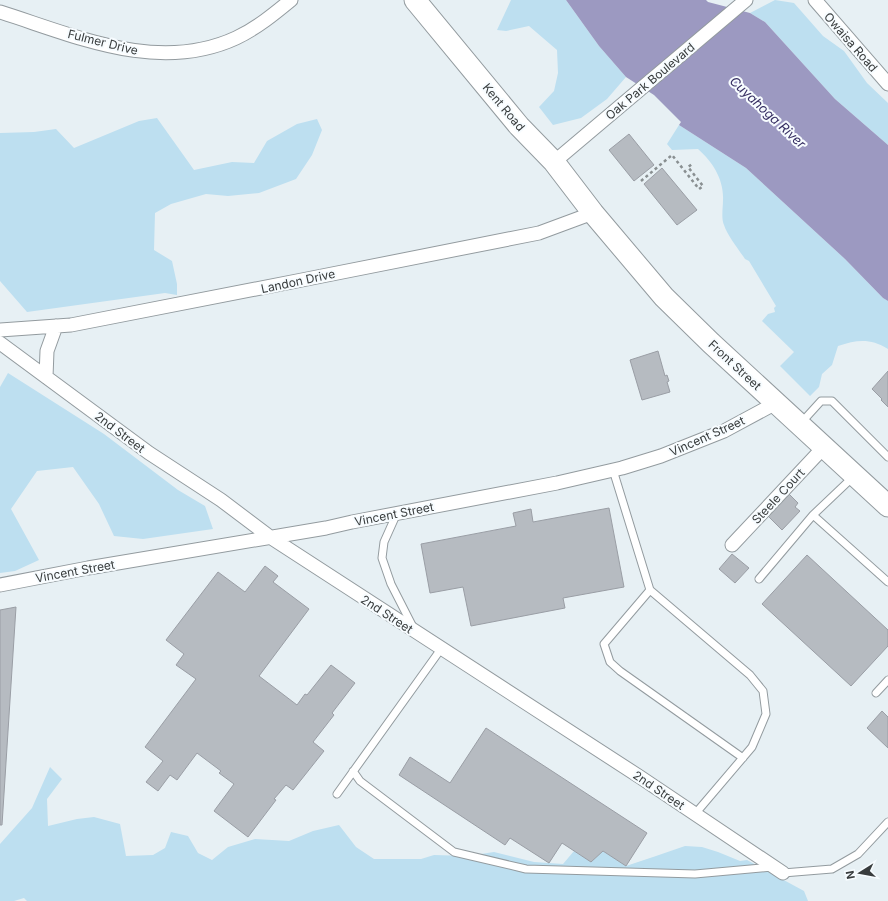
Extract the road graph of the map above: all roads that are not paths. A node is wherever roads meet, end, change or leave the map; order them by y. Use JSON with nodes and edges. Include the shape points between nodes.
{"nodes":[{"id":1,"x":291,"y":0,"type":"edge"},
{"id":2,"x":415,"y":0,"type":"edge"},
{"id":3,"x":746,"y":0,"type":"edge"},
{"id":4,"x":815,"y":0,"type":"edge"},
{"id":5,"x":0,"y":12,"type":"edge"},
{"id":6,"x":888,"y":84,"type":"edge"},
{"id":7,"x":554,"y":162,"type":"junction"},
{"id":8,"x":593,"y":214,"type":"junction"},
{"id":9,"x":56,"y":326,"type":"junction"},
{"id":10,"x":0,"y":330,"type":"edge"},
{"id":11,"x":0,"y":343,"type":"edge"},
{"id":12,"x":46,"y":376,"type":"junction"},
{"id":13,"x":776,"y":403,"type":"junction"},
{"id":14,"x":800,"y":424,"type":"junction"},
{"id":15,"x":824,"y":446,"type":"junction"},
{"id":16,"x":888,"y":457,"type":"edge"},
{"id":17,"x":613,"y":470,"type":"junction"},
{"id":18,"x":855,"y":475,"type":"junction"},
{"id":19,"x":888,"y":506,"type":"edge"},
{"id":20,"x":397,"y":513,"type":"junction"},
{"id":21,"x":813,"y":515,"type":"junction"},
{"id":22,"x":270,"y":537,"type":"junction"},
{"id":23,"x":732,"y":545,"type":"dead end"},
{"id":24,"x":760,"y":579,"type":"dead end"},
{"id":25,"x":888,"y":582,"type":"edge"},
{"id":26,"x":0,"y":585,"type":"edge"},
{"id":27,"x":650,"y":590,"type":"junction"},
{"id":28,"x":416,"y":633,"type":"junction"},
{"id":29,"x":441,"y":649,"type":"junction"},
{"id":30,"x":888,"y":680,"type":"edge"},
{"id":31,"x":876,"y":693,"type":"dead end"},
{"id":32,"x":743,"y":758,"type":"junction"},
{"id":33,"x":353,"y":771,"type":"junction"},
{"id":34,"x":337,"y":794,"type":"dead end"},
{"id":35,"x":695,"y":814,"type":"junction"},
{"id":36,"x":888,"y":822,"type":"edge"},
{"id":37,"x":779,"y":870,"type":"junction"}],
"edges":[{"from":1,"to":5,"type":"street","name":"Fulmer Drive","via":[[261,24],[224,43],[198,50],[171,53],[130,51]]},
{"from":2,"to":7,"type":"main road","name":"Kent Road","via":[[519,126]]},
{"from":3,"to":7,"type":"street","name":"Oak Park Boulevard"},
{"from":4,"to":6,"type":"street","name":"Owaisa Road"},
{"from":7,"to":8,"type":"main road","name":"Kent Road"},
{"from":8,"to":9,"type":"street","name":"Landon Drive","via":[[539,233],[500,242]]},
{"from":8,"to":13,"type":"main road","name":"Front Street","via":[[664,297]]},
{"from":9,"to":10,"type":"street","name":"Landon Drive"},
{"from":9,"to":12,"type":"street","via":[[47,351]]},
{"from":11,"to":12,"type":"street","name":"2nd Street"},
{"from":12,"to":22,"type":"street","name":"2nd Street","via":[[149,453],[222,500]]},
{"from":13,"to":14,"type":"main road","name":"Front Street"},
{"from":13,"to":17,"type":"street","name":"Vincent Street","via":[[699,441],[661,456]]},
{"from":14,"to":15,"type":"main road","name":"Front Street"},
{"from":14,"to":16,"type":"lane","via":[[821,401],[832,401]]},
{"from":15,"to":18,"type":"main road","name":"Front Street"},
{"from":15,"to":23,"type":"street","name":"Steele Court"},
{"from":17,"to":20,"type":"street","name":"Vincent Street"},
{"from":17,"to":27,"type":"lane"},
{"from":18,"to":19,"type":"main road","name":"Front Street"},
{"from":18,"to":21,"type":"lane"},
{"from":20,"to":22,"type":"street","name":"Vincent Street"},
{"from":20,"to":28,"type":"lane","via":[[384,542],[382,558],[391,584]]},
{"from":21,"to":24,"type":"lane"},
{"from":21,"to":25,"type":"lane"},
{"from":22,"to":26,"type":"street","name":"Vincent Street"},
{"from":22,"to":28,"type":"street","name":"2nd Street"},
{"from":27,"to":32,"type":"lane","via":[[750,675],[763,691],[766,714],[752,747]]},
{"from":27,"to":32,"type":"lane","via":[[604,644],[610,662]]},
{"from":28,"to":29,"type":"street","name":"2nd Street"},
{"from":29,"to":33,"type":"lane"},
{"from":29,"to":35,"type":"street","name":"2nd Street"},
{"from":30,"to":31,"type":"lane"},
{"from":32,"to":35,"type":"lane"},
{"from":33,"to":34,"type":"lane"},
{"from":33,"to":37,"type":"lane","via":[[360,781],[454,852],[526,869],[695,874]]},
{"from":35,"to":37,"type":"street","name":"2nd Street"},
{"from":36,"to":37,"type":"lane","via":[[858,854],[832,869]]}]}
